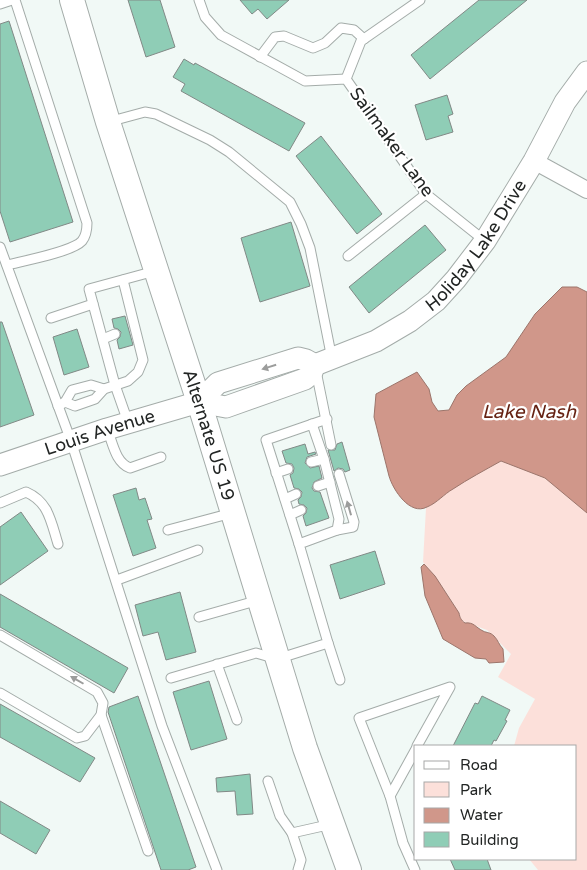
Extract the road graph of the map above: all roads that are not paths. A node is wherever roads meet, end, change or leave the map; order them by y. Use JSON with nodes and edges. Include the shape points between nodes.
{"nodes":[{"id":1,"x":14,"y":0,"type":"edge"},
{"id":2,"x":72,"y":0,"type":"edge"},
{"id":3,"x":199,"y":0,"type":"edge"},
{"id":4,"x":420,"y":0,"type":"edge"},
{"id":5,"x":0,"y":4,"type":"edge"},
{"id":6,"x":364,"y":39,"type":"junction"},
{"id":7,"x":260,"y":57,"type":"junction"},
{"id":8,"x":587,"y":72,"type":"edge"},
{"id":9,"x":346,"y":79,"type":"junction"},
{"id":10,"x":108,"y":122,"type":"junction"},
{"id":11,"x":534,"y":161,"type":"junction"},
{"id":12,"x":587,"y":190,"type":"edge"},
{"id":13,"x":426,"y":194,"type":"junction"},
{"id":14,"x":485,"y":241,"type":"junction"},
{"id":15,"x":0,"y":247,"type":"edge"},
{"id":16,"x":348,"y":256,"type":"dead end"},
{"id":17,"x":7,"y":265,"type":"junction"},
{"id":18,"x":156,"y":271,"type":"junction"},
{"id":19,"x":123,"y":280,"type":"junction"},
{"id":20,"x":94,"y":304,"type":"junction"},
{"id":21,"x":50,"y":318,"type":"dead end"},
{"id":22,"x":115,"y":334,"type":"dead end"},
{"id":23,"x":103,"y":339,"type":"junction"},
{"id":24,"x":324,"y":362,"type":"junction"},
{"id":25,"x":115,"y":385,"type":"junction"},
{"id":26,"x":104,"y":389,"type":"junction"},
{"id":27,"x":199,"y":402,"type":"junction"},
{"id":28,"x":62,"y":404,"type":"junction"},
{"id":29,"x":327,"y":419,"type":"junction"},
{"id":30,"x":128,"y":423,"type":"junction"},
{"id":31,"x":312,"y":424,"type":"junction"},
{"id":32,"x":107,"y":429,"type":"junction"},
{"id":33,"x":71,"y":441,"type":"junction"},
{"id":34,"x":331,"y":444,"type":"dead end"},
{"id":35,"x":161,"y":456,"type":"dead end"},
{"id":36,"x":324,"y":459,"type":"junction"},
{"id":37,"x":311,"y":462,"type":"dead end"},
{"id":38,"x":0,"y":465,"type":"edge"},
{"id":39,"x":288,"y":469,"type":"dead end"},
{"id":40,"x":276,"y":473,"type":"junction"},
{"id":41,"x":339,"y":474,"type":"dead end"},
{"id":42,"x":330,"y":482,"type":"junction"},
{"id":43,"x":318,"y":486,"type":"dead end"},
{"id":44,"x":296,"y":494,"type":"dead end"},
{"id":45,"x":284,"y":499,"type":"junction"},
{"id":46,"x":334,"y":499,"type":"junction"},
{"id":47,"x":0,"y":502,"type":"edge"},
{"id":48,"x":324,"y":503,"type":"dead end"},
{"id":49,"x":302,"y":510,"type":"dead end"},
{"id":50,"x":233,"y":513,"type":"junction"},
{"id":51,"x":290,"y":515,"type":"junction"},
{"id":52,"x":168,"y":530,"type":"dead end"},
{"id":53,"x":337,"y":530,"type":"junction"},
{"id":54,"x":58,"y":544,"type":"dead end"},
{"id":55,"x":299,"y":544,"type":"junction"},
{"id":56,"x":198,"y":550,"type":"dead end"},
{"id":57,"x":117,"y":580,"type":"junction"},
{"id":58,"x":259,"y":600,"type":"junction"},
{"id":59,"x":199,"y":617,"type":"dead end"},
{"id":60,"x":0,"y":635,"type":"edge"},
{"id":61,"x":328,"y":643,"type":"junction"},
{"id":62,"x":277,"y":659,"type":"junction"},
{"id":63,"x":217,"y":664,"type":"junction"},
{"id":64,"x":170,"y":678,"type":"dead end"},
{"id":65,"x":340,"y":680,"type":"dead end"},
{"id":66,"x":0,"y":693,"type":"edge"},
{"id":67,"x":100,"y":715,"type":"junction"},
{"id":68,"x":237,"y":720,"type":"dead end"},
{"id":69,"x":419,"y":745,"type":"edge"},
{"id":70,"x":414,"y":753,"type":"edge"},
{"id":71,"x":268,"y":781,"type":"dead end"},
{"id":72,"x":390,"y":796,"type":"junction"},
{"id":73,"x":332,"y":824,"type":"junction"},
{"id":74,"x":292,"y":833,"type":"junction"},
{"id":75,"x":148,"y":851,"type":"dead end"},
{"id":76,"x":217,"y":870,"type":"edge"},
{"id":77,"x":298,"y":870,"type":"edge"},
{"id":78,"x":349,"y":870,"type":"edge"},
{"id":79,"x":415,"y":870,"type":"edge"}],
"edges":[{"from":1,"to":5,"type":"lane"},
{"from":1,"to":17,"type":"lane","via":[[87,223],[81,242],[71,249]]},
{"from":2,"to":10,"type":"main road","name":"Alternate US 19"},
{"from":3,"to":7,"type":"lane","name":"Sailmaker Lane","via":[[205,17],[221,36]]},
{"from":4,"to":6,"type":"lane"},
{"from":6,"to":7,"type":"lane","via":[[354,30],[341,28],[325,43],[313,48],[284,36],[275,37]]},
{"from":6,"to":9,"type":"lane"},
{"from":7,"to":9,"type":"lane","name":"Sailmaker Lane","via":[[305,81]]},
{"from":8,"to":11,"type":"street","name":"Holiday Lake Drive","via":[[565,102]]},
{"from":9,"to":13,"type":"lane","name":"Sailmaker Lane"},
{"from":10,"to":18,"type":"main road","name":"Alternate US 19"},
{"from":10,"to":24,"type":"lane","via":[[145,112],[156,114],[229,152],[290,202],[310,248]]},
{"from":11,"to":12,"type":"street"},
{"from":11,"to":14,"type":"street","name":"Holiday Lake Drive"},
{"from":13,"to":14,"type":"lane","name":"Sailmaker Lane"},
{"from":13,"to":16,"type":"lane"},
{"from":14,"to":24,"type":"street","name":"Holiday Lake Drive","via":[[436,301],[410,322],[376,341]]},
{"from":15,"to":17,"type":"lane"},
{"from":17,"to":28,"type":"lane"},
{"from":18,"to":19,"type":"lane"},
{"from":18,"to":27,"type":"main road","name":"Alternate US 19"},
{"from":19,"to":20,"type":"lane","via":[[89,290]]},
{"from":19,"to":25,"type":"lane","via":[[143,360],[138,372]]},
{"from":20,"to":21,"type":"lane"},
{"from":20,"to":23,"type":"lane"},
{"from":22,"to":23,"type":"lane"},
{"from":23,"to":25,"type":"lane"},
{"from":24,"to":27,"type":"street","name":"Holiday Lake Drive","via":[[305,379],[226,407]]},
{"from":24,"to":29,"type":"lane"},
{"from":25,"to":26,"type":"lane"},
{"from":25,"to":30,"type":"lane"},
{"from":26,"to":28,"type":"lane","via":[[95,399],[75,406]]},
{"from":26,"to":28,"type":"lane","via":[[91,385],[72,390]]},
{"from":27,"to":30,"type":"street","name":"Louis Avenue"},
{"from":27,"to":50,"type":"main road","name":"Alternate US 19"},
{"from":28,"to":33,"type":"lane"},
{"from":29,"to":31,"type":"lane"},
{"from":29,"to":34,"type":"lane"},
{"from":30,"to":32,"type":"street","name":"Louis Avenue"},
{"from":31,"to":36,"type":"lane"},
{"from":31,"to":40,"type":"lane","via":[[266,440]]},
{"from":32,"to":33,"type":"street","name":"Louis Avenue"},
{"from":32,"to":35,"type":"lane","via":[[124,465],[130,468]]},
{"from":33,"to":38,"type":"street","name":"Louis Avenue"},
{"from":33,"to":57,"type":"lane"},
{"from":36,"to":37,"type":"lane"},
{"from":36,"to":42,"type":"lane"},
{"from":39,"to":40,"type":"lane"},
{"from":40,"to":45,"type":"lane"},
{"from":53,"to":41,"type":"lane","one_way":true,"via":[[353,527],[354,522]]},
{"from":42,"to":43,"type":"lane"},
{"from":42,"to":46,"type":"lane"},
{"from":44,"to":45,"type":"lane"},
{"from":45,"to":51,"type":"lane"},
{"from":46,"to":48,"type":"lane"},
{"from":46,"to":53,"type":"lane","via":[[339,519]]},
{"from":47,"to":54,"type":"lane","via":[[26,492],[36,496],[46,507]]},
{"from":49,"to":51,"type":"lane"},
{"from":50,"to":52,"type":"lane"},
{"from":50,"to":58,"type":"main road","name":"Alternate US 19"},
{"from":51,"to":55,"type":"lane"},
{"from":53,"to":55,"type":"lane"},
{"from":55,"to":61,"type":"lane"},
{"from":56,"to":57,"type":"lane"},
{"from":57,"to":76,"type":"lane","via":[[162,726]]},
{"from":58,"to":59,"type":"lane"},
{"from":58,"to":62,"type":"main road","name":"Alternate US 19"},
{"from":67,"to":60,"type":"lane","one_way":true,"via":[[103,703],[97,692]]},
{"from":61,"to":62,"type":"lane"},
{"from":61,"to":65,"type":"lane"},
{"from":62,"to":63,"type":"lane","via":[[256,653]]},
{"from":62,"to":73,"type":"main road","name":"Alternate US 19"},
{"from":63,"to":64,"type":"lane"},
{"from":63,"to":68,"type":"lane"},
{"from":66,"to":67,"type":"lane","via":[[77,738],[85,736]]},
{"from":67,"to":75,"type":"lane"},
{"from":69,"to":72,"type":"lane","via":[[450,687],[359,718]]},
{"from":70,"to":72,"type":"lane"},
{"from":71,"to":74,"type":"lane","via":[[280,816]]},
{"from":72,"to":79,"type":"lane"},
{"from":73,"to":74,"type":"lane"},
{"from":73,"to":78,"type":"main road","name":"Alternate US 19"},
{"from":74,"to":77,"type":"lane","via":[[301,860]]}]}
